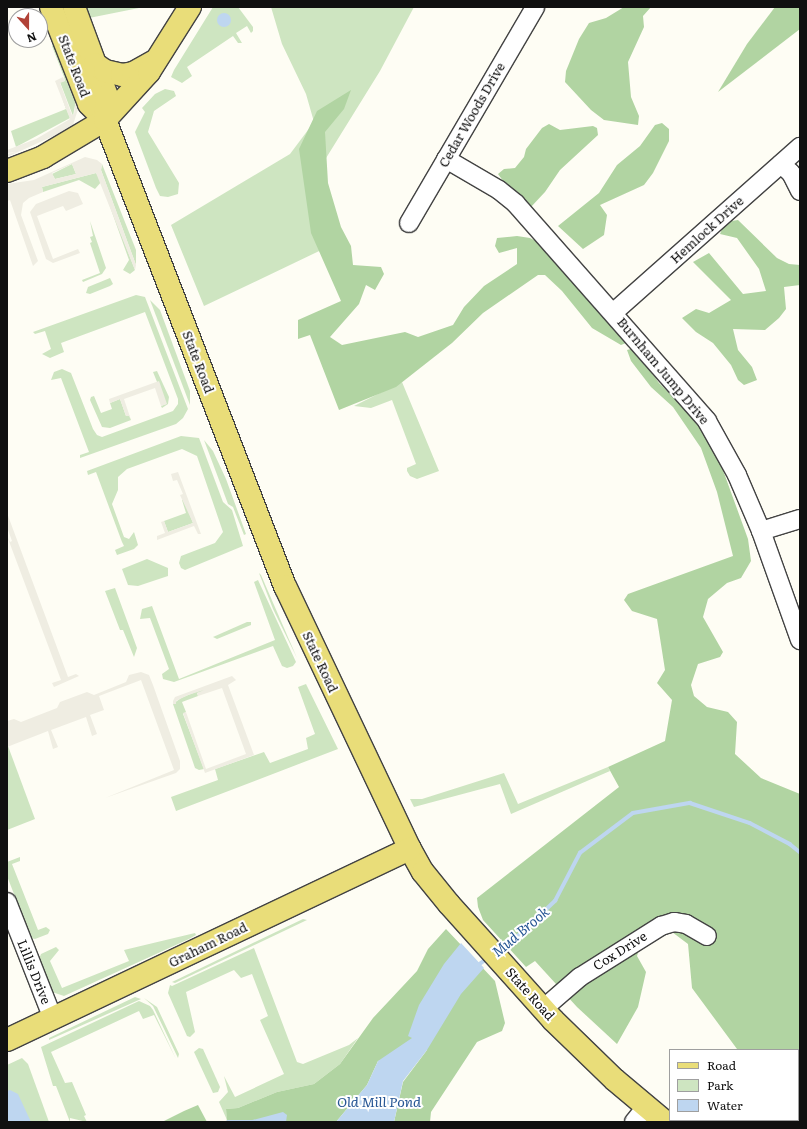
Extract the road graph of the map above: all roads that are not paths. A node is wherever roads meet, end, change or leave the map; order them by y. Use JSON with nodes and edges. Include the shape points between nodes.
{"nodes":[{"id":1,"x":51,"y":7,"type":"edge"},
{"id":2,"x":74,"y":7,"type":"edge"},
{"id":3,"x":190,"y":7,"type":"edge"},
{"id":4,"x":535,"y":7,"type":"edge"},
{"id":5,"x":158,"y":59,"type":"junction"},
{"id":6,"x":95,"y":64,"type":"junction"},
{"id":7,"x":105,"y":120,"type":"junction"},
{"id":8,"x":800,"y":147,"type":"edge"},
{"id":9,"x":446,"y":159,"type":"junction"},
{"id":10,"x":782,"y":164,"type":"junction"},
{"id":11,"x":7,"y":171,"type":"edge"},
{"id":12,"x":800,"y":191,"type":"edge"},
{"id":13,"x":408,"y":224,"type":"dead end"},
{"id":14,"x":614,"y":312,"type":"junction"},
{"id":15,"x":800,"y":519,"type":"edge"},
{"id":16,"x":761,"y":531,"type":"junction"},
{"id":17,"x":800,"y":640,"type":"edge"},
{"id":18,"x":410,"y":849,"type":"junction"},
{"id":19,"x":7,"y":902,"type":"edge"},
{"id":20,"x":707,"y":936,"type":"dead end"},
{"id":21,"x":543,"y":1009,"type":"junction"},
{"id":22,"x":53,"y":1019,"type":"junction"},
{"id":23,"x":7,"y":1040,"type":"edge"},
{"id":24,"x":640,"y":1115,"type":"edge"},
{"id":25,"x":665,"y":1122,"type":"edge"}],
"edges":[{"from":1,"to":7,"type":"main road","name":"State Road","via":[[89,104]]},
{"from":2,"to":6,"type":"main road","name":"State Road"},
{"from":3,"to":5,"type":"main road"},
{"from":4,"to":9,"type":"street","name":"Cedar Woods Drive"},
{"from":5,"to":6,"type":"main road","via":[[133,73],[122,75],[114,75]]},
{"from":5,"to":7,"type":"main road"},
{"from":6,"to":7,"type":"main road","name":"State Road","via":[[107,96]]},
{"from":7,"to":11,"type":"main road","via":[[43,157]]},
{"from":7,"to":18,"type":"main road","name":"State Road","via":[[285,586]]},
{"from":8,"to":10,"type":"street","name":"Hemlock Drive"},
{"from":9,"to":13,"type":"street","name":"Cedar Woods Drive"},
{"from":9,"to":14,"type":"street","name":"Burnham Jump Drive","via":[[508,197]]},
{"from":10,"to":12,"type":"street","via":[[791,173]]},
{"from":10,"to":14,"type":"street","name":"Hemlock Drive"},
{"from":14,"to":16,"type":"street","name":"Burnham Jump Drive","via":[[707,421],[737,476]]},
{"from":15,"to":16,"type":"street"},
{"from":16,"to":17,"type":"street","name":"Burnham Jump Drive"},
{"from":18,"to":21,"type":"main road","name":"State Road","via":[[423,872]]},
{"from":18,"to":22,"type":"main road","name":"Graham Road"},
{"from":19,"to":22,"type":"street","name":"Lillis Drive"},
{"from":20,"to":21,"type":"street","name":"Cox Drive","via":[[686,924],[674,922],[661,926],[580,977]]},
{"from":21,"to":24,"type":"main road","name":"State Road"},
{"from":22,"to":23,"type":"main road","name":"Graham Road"},
{"from":24,"to":25,"type":"main road","name":"State Road"}]}
